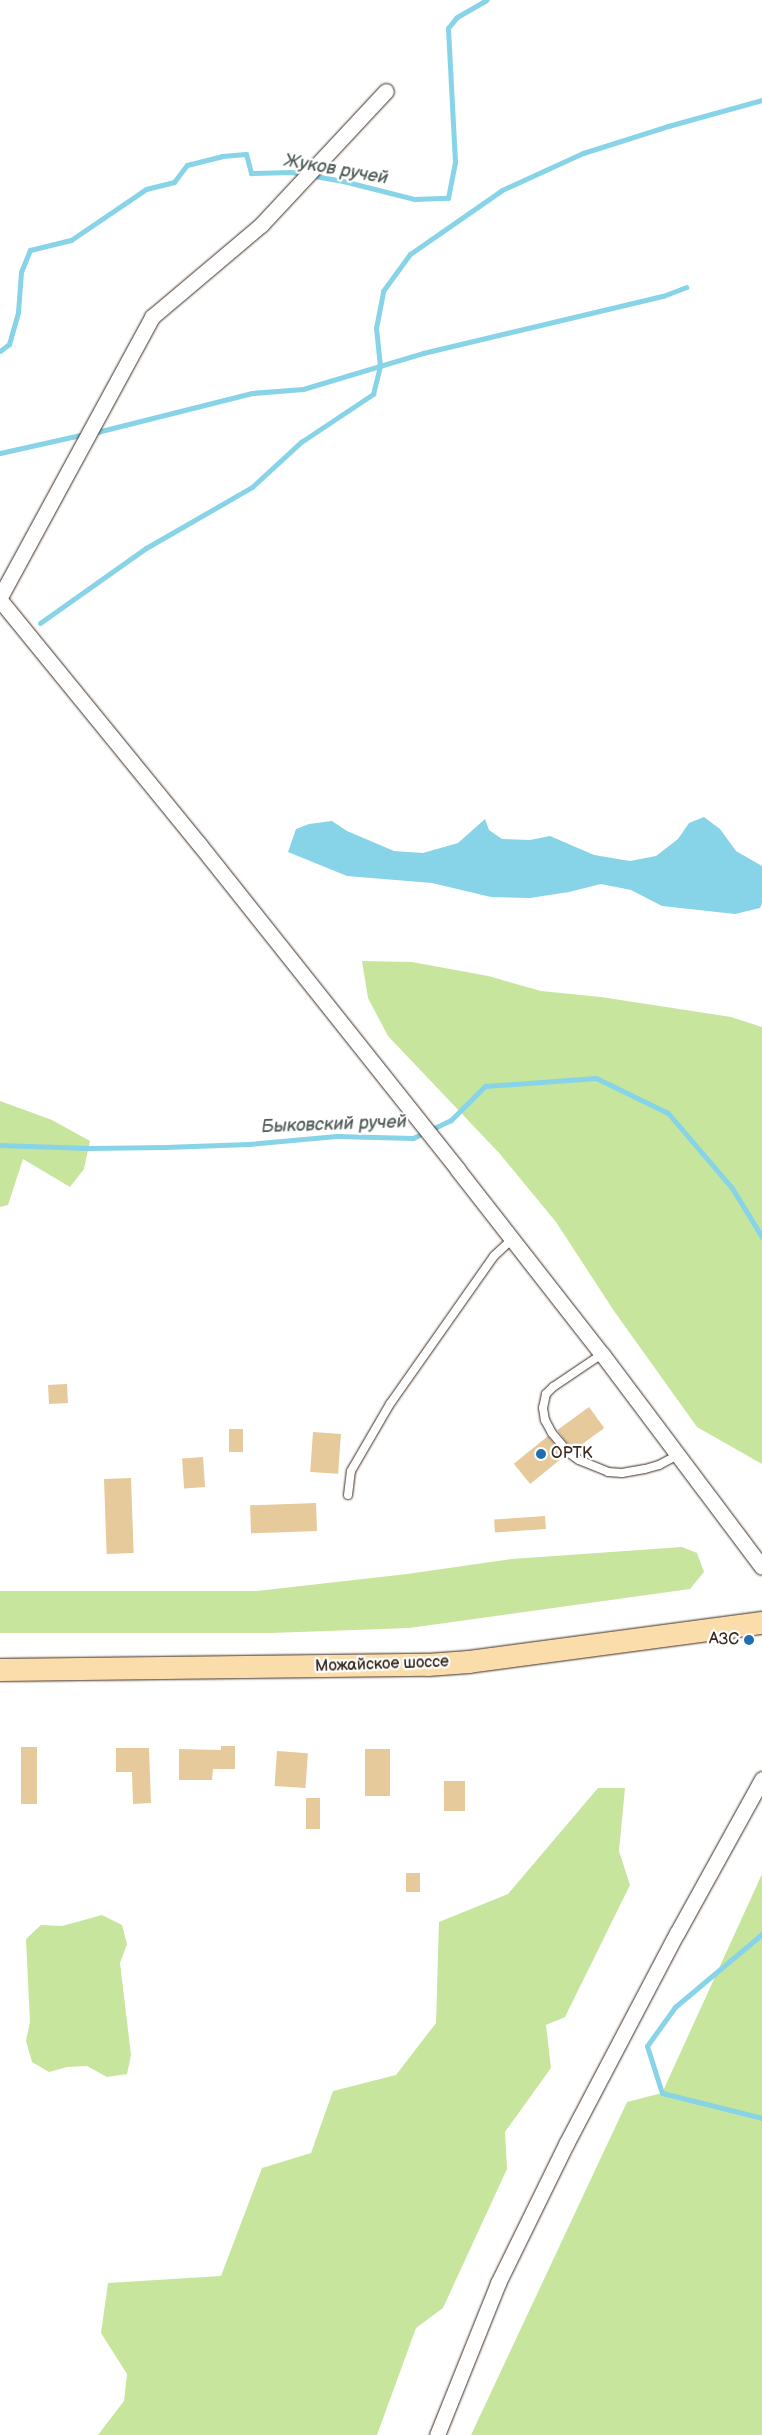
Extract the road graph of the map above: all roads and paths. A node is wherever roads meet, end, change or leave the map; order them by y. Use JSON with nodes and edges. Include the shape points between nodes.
{"nodes":[{"id":1,"x":386,"y":91,"type":"dead end"},
{"id":2,"x":0,"y":599,"type":"edge"},
{"id":3,"x":512,"y":1239,"type":"junction"},
{"id":4,"x":602,"y":1354,"type":"junction"},
{"id":5,"x":678,"y":1454,"type":"junction"},
{"id":6,"x":348,"y":1495,"type":"dead end"},
{"id":7,"x":762,"y":1567,"type":"edge"},
{"id":8,"x":762,"y":1623,"type":"edge"},
{"id":9,"x":0,"y":1670,"type":"edge"},
{"id":10,"x":762,"y":1779,"type":"edge"},
{"id":11,"x":437,"y":2435,"type":"edge"}],
"edges":[{"from":1,"to":2,"type":"street","via":[[261,224],[152,317]]},
{"from":2,"to":3,"type":"street"},
{"from":3,"to":4,"type":"street"},
{"from":3,"to":6,"type":"lane","via":[[494,1256],[390,1404],[351,1470]]},
{"from":4,"to":5,"type":"street"},
{"from":4,"to":5,"type":"lane","via":[[546,1394],[543,1408],[552,1433],[579,1460],[608,1472],[645,1470]]},
{"from":5,"to":7,"type":"street"},
{"from":8,"to":9,"type":"main road","name":"Можайское шоссе","via":[[469,1662]]},
{"from":10,"to":11,"type":"street","via":[[566,2144],[498,2283]]}]}
